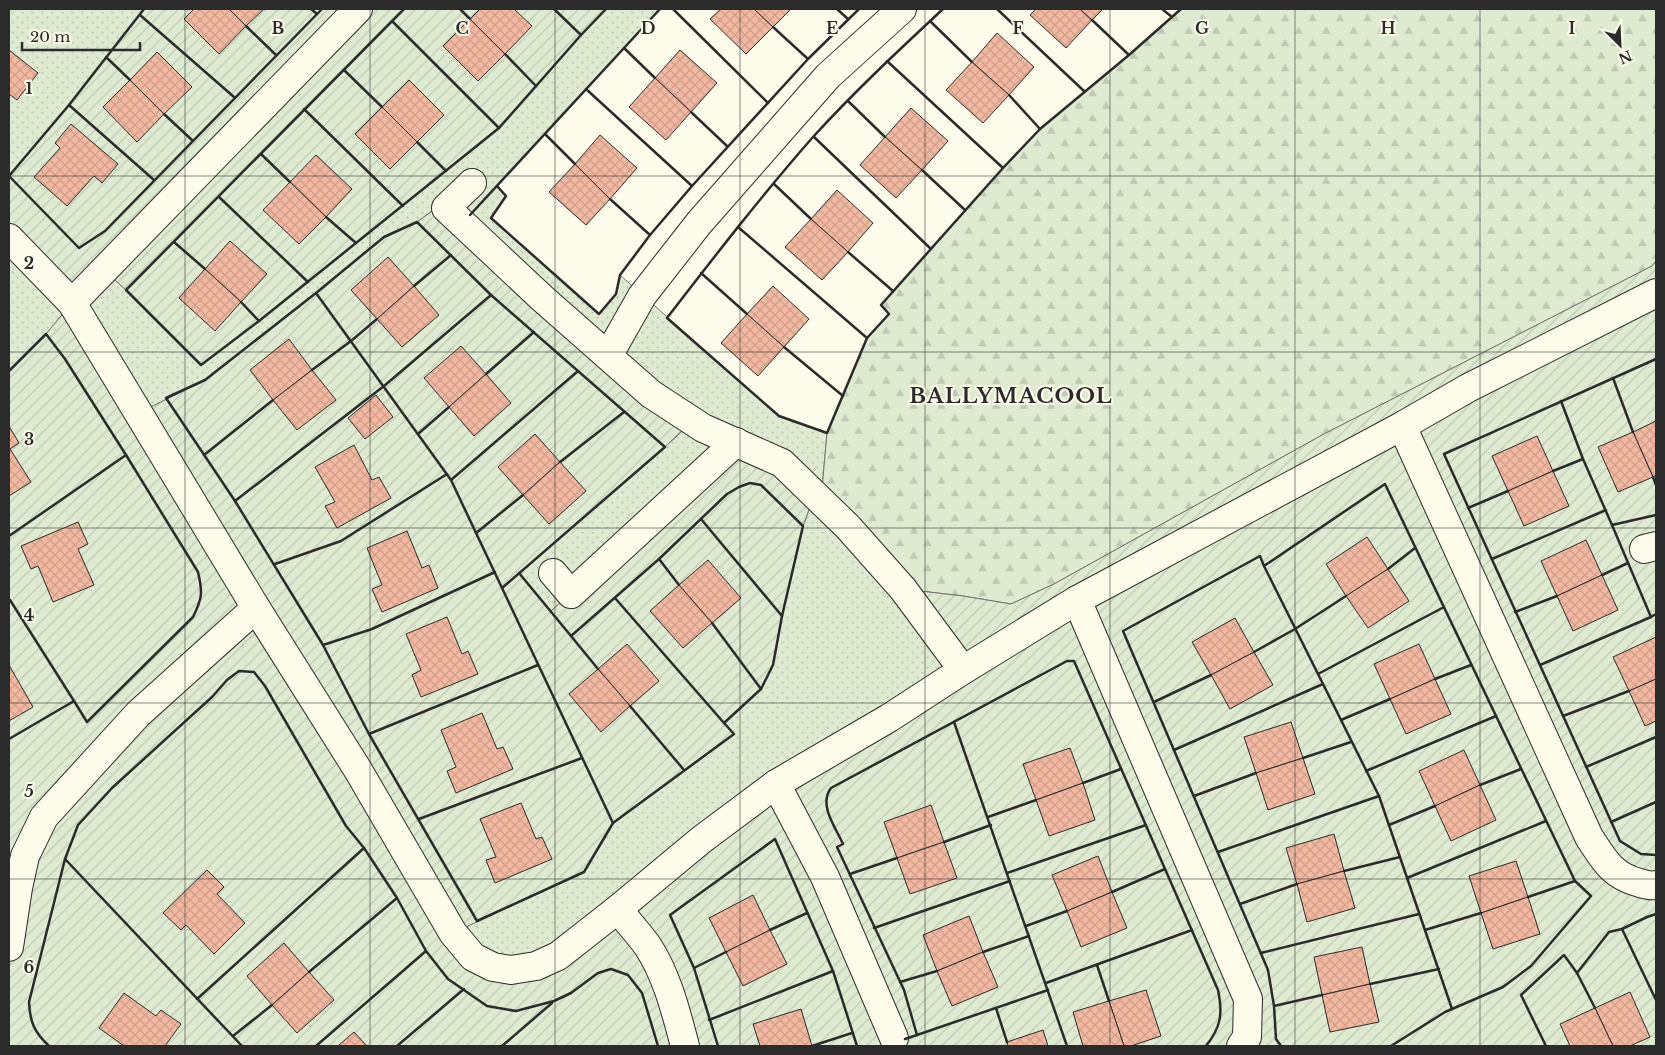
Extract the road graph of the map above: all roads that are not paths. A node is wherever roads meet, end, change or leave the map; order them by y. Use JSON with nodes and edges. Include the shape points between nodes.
{"nodes":[{"id":1,"x":358,"y":9,"type":"edge"},
{"id":2,"x":902,"y":9,"type":"edge"},
{"id":3,"x":472,"y":183,"type":"dead end"},
{"id":4,"x":9,"y":238,"type":"edge"},
{"id":5,"x":1656,"y":293,"type":"edge"},
{"id":6,"x":72,"y":303,"type":"junction"},
{"id":7,"x":608,"y":356,"type":"junction"},
{"id":8,"x":1402,"y":426,"type":"junction"},
{"id":9,"x":736,"y":442,"type":"junction"},
{"id":10,"x":553,"y":572,"type":"dead end"},
{"id":11,"x":1077,"y":600,"type":"junction"},
{"id":12,"x":256,"y":608,"type":"junction"},
{"id":13,"x":963,"y":670,"type":"junction"},
{"id":14,"x":776,"y":784,"type":"junction"},
{"id":15,"x":17,"y":853,"type":"edge"},
{"id":16,"x":1656,"y":885,"type":"edge"},
{"id":17,"x":618,"y":909,"type":"junction"},
{"id":18,"x":9,"y":947,"type":"edge"},
{"id":19,"x":894,"y":1038,"type":"dead end"},
{"id":20,"x":685,"y":1046,"type":"edge"},
{"id":21,"x":1241,"y":1046,"type":"edge"}],
"edges":[{"from":1,"to":6,"type":"street"},
{"from":2,"to":7,"type":"street","via":[[828,76],[699,223],[642,296]]},
{"from":3,"to":7,"type":"street","via":[[446,208]]},
{"from":4,"to":6,"type":"street"},
{"from":5,"to":8,"type":"street","via":[[1468,388]]},
{"from":6,"to":12,"type":"street"},
{"from":7,"to":9,"type":"street","via":[[651,394],[703,428]]},
{"from":8,"to":11,"type":"street"},
{"from":8,"to":16,"type":"street","via":[[1589,837],[1616,873],[1630,880]]},
{"from":9,"to":10,"type":"street","via":[[571,594]]},
{"from":9,"to":13,"type":"street","via":[[782,462],[848,527],[903,589]]},
{"from":11,"to":13,"type":"street"},
{"from":11,"to":21,"type":"street","via":[[1248,999],[1247,1037]]},
{"from":12,"to":15,"type":"street","via":[[138,714],[44,817]]},
{"from":12,"to":17,"type":"street","via":[[358,770],[444,918],[473,957],[493,967],[510,970],[536,966],[558,956]]},
{"from":13,"to":14,"type":"street"},
{"from":14,"to":17,"type":"street","via":[[701,840]]},
{"from":14,"to":19,"type":"street","via":[[825,877]]},
{"from":15,"to":18,"type":"street","via":[[18,888]]},
{"from":17,"to":20,"type":"street","via":[[647,945],[659,966]]}]}
